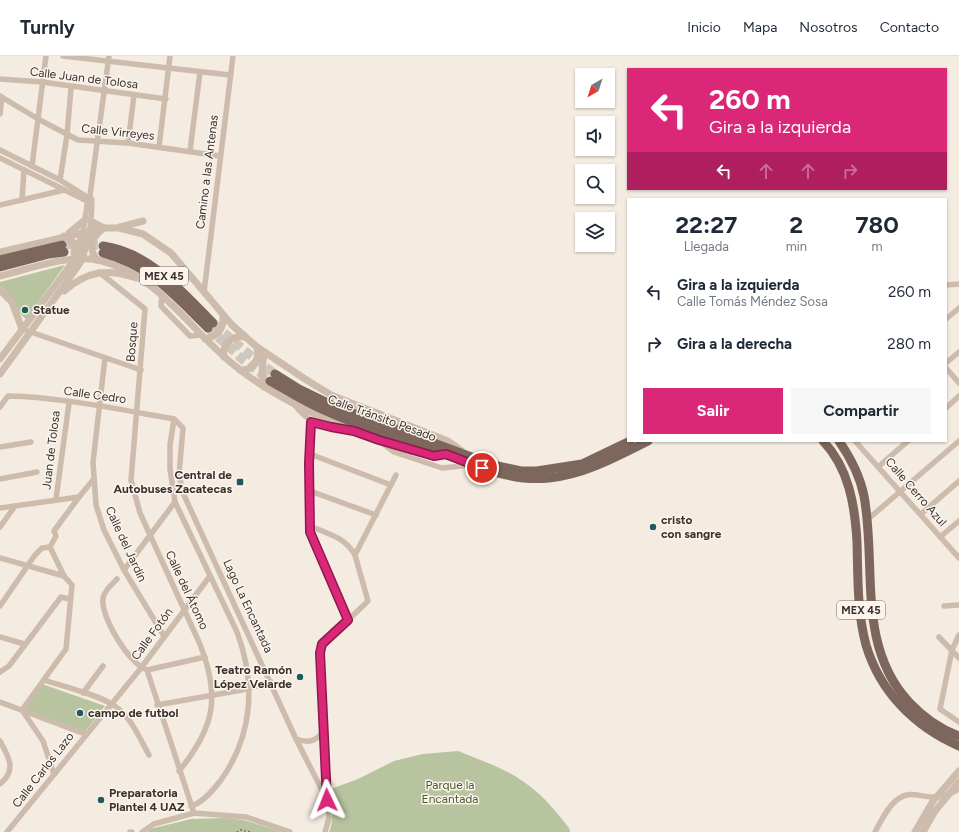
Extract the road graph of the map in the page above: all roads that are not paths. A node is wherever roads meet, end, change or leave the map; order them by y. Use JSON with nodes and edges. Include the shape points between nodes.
{"nodes":[{"id":1,"x":46,"y":56,"type":"edge"},
{"id":2,"x":63,"y":56,"type":"edge"},
{"id":3,"x":170,"y":56,"type":"edge"},
{"id":4,"x":233,"y":56,"type":"edge"},
{"id":5,"x":108,"y":59,"type":"edge"},
{"id":6,"x":168,"y":68,"type":"junction"},
{"id":7,"x":200,"y":72,"type":"junction"},
{"id":8,"x":230,"y":75,"type":"junction"},
{"id":9,"x":0,"y":79,"type":"edge"},
{"id":10,"x":42,"y":82,"type":"junction"},
{"id":11,"x":71,"y":88,"type":"junction"},
{"id":12,"x":104,"y":92,"type":"junction"},
{"id":13,"x":134,"y":95,"type":"junction"},
{"id":14,"x":1,"y":96,"type":"edge"},
{"id":15,"x":166,"y":99,"type":"junction"},
{"id":16,"x":0,"y":114,"type":"edge"},
{"id":17,"x":38,"y":119,"type":"junction"},
{"id":18,"x":67,"y":135,"type":"junction"},
{"id":19,"x":97,"y":141,"type":"junction"},
{"id":20,"x":128,"y":143,"type":"junction"},
{"id":21,"x":159,"y":147,"type":"junction"},
{"id":22,"x":0,"y":150,"type":"edge"},
{"id":23,"x":190,"y":152,"type":"junction"},
{"id":24,"x":220,"y":156,"type":"junction"},
{"id":25,"x":0,"y":158,"type":"edge"},
{"id":26,"x":32,"y":166,"type":"junction"},
{"id":27,"x":24,"y":170,"type":"junction"},
{"id":28,"x":60,"y":180,"type":"junction"},
{"id":29,"x":64,"y":190,"type":"junction"},
{"id":30,"x":90,"y":199,"type":"junction"},
{"id":31,"x":22,"y":200,"type":"junction"},
{"id":32,"x":0,"y":205,"type":"edge"},
{"id":33,"x":88,"y":220,"type":"junction"},
{"id":34,"x":143,"y":221,"type":"dead end"},
{"id":35,"x":104,"y":228,"type":"junction"},
{"id":36,"x":119,"y":228,"type":"junction"},
{"id":37,"x":87,"y":231,"type":"junction"},
{"id":38,"x":64,"y":248,"type":"junction"},
{"id":39,"x":0,"y":252,"type":"edge"},
{"id":40,"x":101,"y":253,"type":"junction"},
{"id":41,"x":79,"y":259,"type":"junction"},
{"id":42,"x":0,"y":260,"type":"edge"},
{"id":43,"x":0,"y":267,"type":"edge"},
{"id":44,"x":98,"y":272,"type":"junction"},
{"id":45,"x":0,"y":276,"type":"edge"},
{"id":46,"x":148,"y":282,"type":"junction"},
{"id":47,"x":959,"y":284,"type":"edge"},
{"id":48,"x":947,"y":285,"type":"edge"},
{"id":49,"x":0,"y":290,"type":"edge"},
{"id":50,"x":204,"y":292,"type":"junction"},
{"id":51,"x":55,"y":299,"type":"junction"},
{"id":52,"x":959,"y":308,"type":"edge"},
{"id":53,"x":223,"y":316,"type":"junction"},
{"id":54,"x":947,"y":318,"type":"edge"},
{"id":55,"x":211,"y":326,"type":"tunnel mouth"},
{"id":56,"x":22,"y":329,"type":"junction"},
{"id":57,"x":31,"y":332,"type":"junction"},
{"id":58,"x":203,"y":337,"type":"junction"},
{"id":59,"x":245,"y":337,"type":"junction"},
{"id":60,"x":257,"y":347,"type":"junction"},
{"id":61,"x":264,"y":352,"type":"junction"},
{"id":62,"x":959,"y":352,"type":"edge"},
{"id":63,"x":224,"y":357,"type":"junction"},
{"id":64,"x":105,"y":358,"type":"junction"},
{"id":65,"x":0,"y":359,"type":"edge"},
{"id":66,"x":947,"y":362,"type":"edge"},
{"id":67,"x":947,"y":369,"type":"edge"},
{"id":68,"x":141,"y":370,"type":"junction"},
{"id":69,"x":240,"y":370,"type":"junction"},
{"id":70,"x":0,"y":374,"type":"edge"},
{"id":71,"x":270,"y":381,"type":"junction"},
{"id":72,"x":959,"y":383,"type":"edge"},
{"id":73,"x":959,"y":396,"type":"edge"},
{"id":74,"x":69,"y":403,"type":"junction"},
{"id":75,"x":294,"y":404,"type":"junction"},
{"id":76,"x":0,"y":407,"type":"edge"},
{"id":77,"x":100,"y":407,"type":"junction"},
{"id":78,"x":947,"y":407,"type":"edge"},
{"id":79,"x":138,"y":412,"type":"junction"},
{"id":80,"x":174,"y":419,"type":"junction"},
{"id":81,"x":311,"y":422,"type":"junction"},
{"id":82,"x":354,"y":431,"type":"junction"},
{"id":83,"x":379,"y":440,"type":"junction"},
{"id":84,"x":959,"y":441,"type":"edge"},
{"id":85,"x":31,"y":442,"type":"dead end"},
{"id":86,"x":628,"y":442,"type":"edge"},
{"id":87,"x":646,"y":442,"type":"edge"},
{"id":88,"x":824,"y":442,"type":"edge"},
{"id":89,"x":840,"y":442,"type":"edge"},
{"id":90,"x":857,"y":442,"type":"edge"},
{"id":91,"x":907,"y":442,"type":"edge"},
{"id":92,"x":0,"y":447,"type":"edge"},
{"id":93,"x":310,"y":454,"type":"junction"},
{"id":94,"x":446,"y":454,"type":"junction"},
{"id":95,"x":471,"y":461,"type":"junction"},
{"id":96,"x":878,"y":467,"type":"junction"},
{"id":97,"x":37,"y":472,"type":"dead end"},
{"id":98,"x":396,"y":475,"type":"dead end"},
{"id":99,"x":0,"y":479,"type":"edge"},
{"id":100,"x":93,"y":480,"type":"junction"},
{"id":101,"x":959,"y":481,"type":"edge"},
{"id":102,"x":391,"y":485,"type":"junction"},
{"id":103,"x":310,"y":491,"type":"junction"},
{"id":104,"x":900,"y":491,"type":"junction"},
{"id":105,"x":79,"y":497,"type":"junction"},
{"id":106,"x":56,"y":500,"type":"junction"},
{"id":107,"x":175,"y":502,"type":"junction"},
{"id":108,"x":15,"y":506,"type":"junction"},
{"id":109,"x":0,"y":508,"type":"edge"},
{"id":110,"x":921,"y":514,"type":"junction"},
{"id":111,"x":376,"y":515,"type":"junction"},
{"id":112,"x":867,"y":520,"type":"junction"},
{"id":113,"x":959,"y":521,"type":"edge"},
{"id":114,"x":310,"y":526,"type":"junction"},
{"id":115,"x":0,"y":527,"type":"edge"},
{"id":116,"x":149,"y":536,"type":"junction"},
{"id":117,"x":940,"y":537,"type":"junction"},
{"id":118,"x":50,"y":548,"type":"junction"},
{"id":119,"x":355,"y":554,"type":"junction"},
{"id":120,"x":0,"y":558,"type":"edge"},
{"id":121,"x":959,"y":558,"type":"edge"},
{"id":122,"x":29,"y":566,"type":"junction"},
{"id":123,"x":124,"y":570,"type":"junction"},
{"id":124,"x":64,"y":576,"type":"junction"},
{"id":125,"x":210,"y":576,"type":"junction"},
{"id":126,"x":117,"y":579,"type":"dead end"},
{"id":127,"x":227,"y":587,"type":"junction"},
{"id":128,"x":217,"y":591,"type":"junction"},
{"id":129,"x":69,"y":599,"type":"junction"},
{"id":130,"x":959,"y":605,"type":"edge"},
{"id":131,"x":0,"y":606,"type":"edge"},
{"id":132,"x":944,"y":606,"type":"dead end"},
{"id":133,"x":184,"y":609,"type":"junction"},
{"id":134,"x":348,"y":620,"type":"junction"},
{"id":135,"x":959,"y":635,"type":"edge"},
{"id":136,"x":164,"y":636,"type":"junction"},
{"id":137,"x":0,"y":637,"type":"edge"},
{"id":138,"x":939,"y":637,"type":"dead end"},
{"id":139,"x":24,"y":644,"type":"junction"},
{"id":140,"x":952,"y":650,"type":"junction"},
{"id":141,"x":205,"y":657,"type":"junction"},
{"id":142,"x":959,"y":658,"type":"edge"},
{"id":143,"x":103,"y":666,"type":"dead end"},
{"id":144,"x":144,"y":669,"type":"junction"},
{"id":145,"x":0,"y":672,"type":"edge"},
{"id":146,"x":44,"y":680,"type":"junction"},
{"id":147,"x":271,"y":682,"type":"junction"},
{"id":148,"x":250,"y":688,"type":"junction"},
{"id":149,"x":83,"y":693,"type":"junction"},
{"id":150,"x":213,"y":694,"type":"junction"},
{"id":151,"x":0,"y":702,"type":"edge"},
{"id":152,"x":112,"y":704,"type":"junction"},
{"id":153,"x":157,"y":705,"type":"junction"},
{"id":154,"x":22,"y":710,"type":"junction"},
{"id":155,"x":959,"y":722,"type":"edge"},
{"id":156,"x":323,"y":732,"type":"junction"},
{"id":157,"x":85,"y":734,"type":"junction"},
{"id":158,"x":959,"y":736,"type":"edge"},
{"id":159,"x":296,"y":739,"type":"junction"},
{"id":160,"x":0,"y":741,"type":"edge"},
{"id":161,"x":959,"y":746,"type":"edge"},
{"id":162,"x":149,"y":755,"type":"dead end"},
{"id":163,"x":179,"y":771,"type":"junction"},
{"id":164,"x":959,"y":771,"type":"edge"},
{"id":165,"x":54,"y":774,"type":"junction"},
{"id":166,"x":959,"y":782,"type":"edge"},
{"id":167,"x":0,"y":784,"type":"edge"},
{"id":168,"x":959,"y":789,"type":"edge"},
{"id":169,"x":948,"y":795,"type":"junction"},
{"id":170,"x":938,"y":796,"type":"junction"},
{"id":171,"x":327,"y":800,"type":"junction"},
{"id":172,"x":191,"y":806,"type":"junction"},
{"id":173,"x":194,"y":813,"type":"junction"},
{"id":174,"x":7,"y":832,"type":"edge"},
{"id":175,"x":142,"y":832,"type":"edge"},
{"id":176,"x":290,"y":832,"type":"edge"},
{"id":177,"x":325,"y":832,"type":"edge"},
{"id":178,"x":874,"y":832,"type":"edge"},
{"id":179,"x":918,"y":832,"type":"edge"}],
"edges":[{"from":1,"to":10,"type":"street"},
{"from":2,"to":5,"type":"street"},
{"from":3,"to":6,"type":"street"},
{"from":4,"to":8,"type":"street","name":"Camino a las Antenas"},
{"from":5,"to":6,"type":"street"},
{"from":5,"to":12,"type":"street"},
{"from":6,"to":7,"type":"street"},
{"from":6,"to":15,"type":"street"},
{"from":7,"to":8,"type":"street"},
{"from":7,"to":23,"type":"street"},
{"from":8,"to":24,"type":"street","name":"Camino a las Antenas"},
{"from":9,"to":10,"type":"street","name":"Calle Juan de Tolosa"},
{"from":10,"to":11,"type":"street","name":"Calle Juan de Tolosa"},
{"from":10,"to":17,"type":"street"},
{"from":11,"to":12,"type":"street","name":"Calle Juan de Tolosa"},
{"from":11,"to":18,"type":"street"},
{"from":12,"to":13,"type":"street","name":"Calle Juan de Tolosa"},
{"from":12,"to":19,"type":"street"},
{"from":13,"to":15,"type":"street","name":"Calle Juan de Tolosa"},
{"from":13,"to":20,"type":"street"},
{"from":14,"to":16,"type":"street"},
{"from":14,"to":17,"type":"street","name":"Calle Virreyes"},
{"from":15,"to":21,"type":"street"},
{"from":17,"to":18,"type":"street","name":"Calle Virreyes"},
{"from":17,"to":26,"type":"street"},
{"from":18,"to":19,"type":"street","name":"Calle Virreyes","via":[[78,140]]},
{"from":18,"to":28,"type":"street"},
{"from":19,"to":20,"type":"street","name":"Calle Virreyes"},
{"from":19,"to":30,"type":"street"},
{"from":20,"to":21,"type":"street","name":"Calle Virreyes"},
{"from":21,"to":23,"type":"street","name":"Calle Virreyes"},
{"from":22,"to":26,"type":"street"},
{"from":23,"to":24,"type":"street","name":"Calle Virreyes"},
{"from":24,"to":50,"type":"street","name":"Camino a las Antenas"},
{"from":25,"to":27,"type":"street"},
{"from":26,"to":28,"type":"street"},
{"from":27,"to":29,"type":"street"},
{"from":27,"to":31,"type":"street"},
{"from":28,"to":30,"type":"street"},
{"from":29,"to":30,"type":"street"},
{"from":29,"to":31,"type":"street"},
{"from":30,"to":33,"type":"street"},
{"from":31,"to":32,"type":"street"},
{"from":33,"to":35,"type":"street"},
{"from":33,"to":37,"type":"street"},
{"from":33,"to":38,"type":"street","via":[[72,231]]},
{"from":34,"to":36,"type":"street"},
{"from":35,"to":36,"type":"street"},
{"from":35,"to":37,"type":"street"},
{"from":35,"to":40,"type":"street","via":[[94,237],[92,243],[93,255]]},
{"from":36,"to":50,"type":"street","via":[[143,234],[172,252]]},
{"from":37,"to":38,"type":"street"},
{"from":37,"to":41,"type":"street"},
{"from":38,"to":39,"type":"street"},
{"from":38,"to":41,"type":"street"},
{"from":38,"to":42,"type":"main road"},
{"from":38,"to":43,"type":"main road"},
{"from":38,"to":45,"type":"street"},
{"from":40,"to":41,"type":"street"},
{"from":40,"to":46,"type":"street"},
{"from":40,"to":55,"type":"main road","number":"MEX 45","via":[[124,251],[150,265],[171,282]]},
{"from":41,"to":51,"type":"street"},
{"from":41,"to":56,"type":"street"},
{"from":44,"to":46,"type":"street","via":[[126,274]]},
{"from":44,"to":51,"type":"street","via":[[78,280]]},
{"from":44,"to":68,"type":"street","name":"Bosque","via":[[145,309]]},
{"from":46,"to":58,"type":"street"},
{"from":47,"to":48,"type":"street"},
{"from":49,"to":56,"type":"street","via":[[12,302]]},
{"from":50,"to":53,"type":"street"},
{"from":51,"to":57,"type":"street"},
{"from":52,"to":54,"type":"street"},
{"from":53,"to":58,"type":"street","via":[[222,329],[217,334]]},
{"from":53,"to":59,"type":"street"},
{"from":56,"to":57,"type":"street"},
{"from":56,"to":65,"type":"street"},
{"from":57,"to":64,"type":"street"},
{"from":57,"to":70,"type":"street"},
{"from":58,"to":63,"type":"street"},
{"from":59,"to":60,"type":"street"},
{"from":59,"to":63,"type":"street","via":[[230,339],[224,348]]},
{"from":60,"to":61,"type":"street"},
{"from":60,"to":69,"type":"street","via":[[258,356],[253,365]]},
{"from":61,"to":71,"type":"street","via":[[262,373]]},
{"from":61,"to":95,"type":"street","via":[[331,395],[448,441]]},
{"from":62,"to":66,"type":"street"},
{"from":63,"to":69,"type":"street"},
{"from":64,"to":68,"type":"street"},
{"from":64,"to":77,"type":"street","name":"Calle del Jardín"},
{"from":67,"to":72,"type":"street"},
{"from":68,"to":79,"type":"street","name":"Bosque"},
{"from":69,"to":71,"type":"street"},
{"from":71,"to":75,"type":"street"},
{"from":71,"to":94,"type":"main road","name":"Calle Tránsito Pesado","via":[[325,411]]},
{"from":71,"to":95,"type":"main road","name":"Calle Tránsito Pesado","via":[[298,389]]},
{"from":73,"to":78,"type":"street"},
{"from":74,"to":76,"type":"street","name":"Calle Cedro","via":[[8,396]]},
{"from":74,"to":77,"type":"street","name":"Calle Cedro"},
{"from":74,"to":106,"type":"street","name":"Juan de Tolosa"},
{"from":75,"to":81,"type":"street","via":[[299,413]]},
{"from":75,"to":82,"type":"street"},
{"from":77,"to":79,"type":"street","name":"Calle Cedro"},
{"from":77,"to":100,"type":"street","name":"Calle del Jardín"},
{"from":79,"to":80,"type":"street","name":"Calle Cedro"},
{"from":79,"to":116,"type":"street","name":"Calle del Átomo","via":[[131,480]]},
{"from":80,"to":107,"type":"street","via":[[170,469]]},
{"from":80,"to":127,"type":"street","name":"Lago La Encantada","via":[[183,428],[180,474],[183,493]]},
{"from":81,"to":82,"type":"street"},
{"from":81,"to":93,"type":"street"},
{"from":82,"to":83,"type":"street"},
{"from":83,"to":94,"type":"street","via":[[434,456]]},
{"from":83,"to":95,"type":"street","via":[[394,452],[442,468]]},
{"from":84,"to":104,"type":"street"},
{"from":85,"to":92,"type":"street"},
{"from":86,"to":95,"type":"main road","name":"Calle Tránsito Pesado","via":[[582,464],[537,471],[521,471]]},
{"from":87,"to":95,"type":"main road","name":"Calle Tránsito Pesado","via":[[601,464],[564,476],[512,477]]},
{"from":88,"to":161,"type":"main road","number":"MEX 45","via":[[844,472],[851,497],[856,526],[862,625],[866,645],[875,667],[893,696],[911,716],[932,733]]},
{"from":89,"to":112,"type":"main road","number":"MEX 45","via":[[855,469],[864,495]]},
{"from":90,"to":96,"type":"street","name":"Calle Cerro Azul"},
{"from":91,"to":96,"type":"street"},
{"from":93,"to":102,"type":"street"},
{"from":93,"to":103,"type":"street"},
{"from":94,"to":95,"type":"main road","name":"Calle Tránsito Pesado"},
{"from":96,"to":104,"type":"street","name":"Calle Cerro Azul"},
{"from":97,"to":99,"type":"street"},
{"from":98,"to":102,"type":"street"},
{"from":100,"to":105,"type":"street"},
{"from":100,"to":123,"type":"street","name":"Calle del Jardín","via":[[96,505],[104,530]]},
{"from":101,"to":110,"type":"street"},
{"from":102,"to":111,"type":"street"},
{"from":103,"to":111,"type":"street"},
{"from":103,"to":114,"type":"street"},
{"from":104,"to":110,"type":"street","name":"Calle Cerro Azul"},
{"from":104,"to":112,"type":"street"},
{"from":105,"to":106,"type":"street"},
{"from":105,"to":118,"type":"street","via":[[54,531],[56,536]]},
{"from":106,"to":108,"type":"street"},
{"from":107,"to":116,"type":"street"},
{"from":107,"to":125,"type":"street"},
{"from":108,"to":109,"type":"street"},
{"from":108,"to":115,"type":"street"},
{"from":110,"to":117,"type":"street","name":"Calle Cerro Azul"},
{"from":111,"to":119,"type":"street"},
{"from":112,"to":158,"type":"main road","number":"MEX 45","via":[[872,611],[882,657],[899,689],[915,708]]},
{"from":113,"to":117,"type":"street"},
{"from":114,"to":119,"type":"street","via":[[341,538]]},
{"from":114,"to":134,"type":"street","via":[[310,532]]},
{"from":116,"to":123,"type":"street"},
{"from":116,"to":133,"type":"street","name":"Calle del Átomo"},
{"from":117,"to":121,"type":"street","name":"Calle Cerro Azul"},
{"from":118,"to":122,"type":"street","via":[[42,548]]},
{"from":118,"to":124,"type":"street"},
{"from":119,"to":134,"type":"street","via":[[368,601]]},
{"from":120,"to":122,"type":"street"},
{"from":122,"to":124,"type":"street"},
{"from":122,"to":131,"type":"street"},
{"from":123,"to":136,"type":"street","name":"Calle del Jardín"},
{"from":124,"to":129,"type":"street","via":[[72,585]]},
{"from":125,"to":128,"type":"street"},
{"from":125,"to":133,"type":"street","name":"Calle Fotón"},
{"from":126,"to":144,"type":"street","via":[[102,600],[118,641],[135,664]]},
{"from":127,"to":128,"type":"street"},
{"from":127,"to":147,"type":"street","name":"Lago La Encantada"},
{"from":128,"to":148,"type":"street","via":[[244,654]]},
{"from":129,"to":139,"type":"street","via":[[61,597]]},
{"from":129,"to":146,"type":"street","via":[[66,649]]},
{"from":130,"to":132,"type":"street"},
{"from":133,"to":136,"type":"street","name":"Calle Fotón"},
{"from":133,"to":141,"type":"street","name":"Calle del Átomo"},
{"from":134,"to":156,"type":"street","via":[[320,647]]},
{"from":135,"to":140,"type":"street"},
{"from":136,"to":144,"type":"street","name":"Calle Fotón"},
{"from":137,"to":139,"type":"street"},
{"from":138,"to":140,"type":"street"},
{"from":139,"to":145,"type":"street","via":[[8,666]]},
{"from":140,"to":142,"type":"street"},
{"from":140,"to":155,"type":"street","via":[[940,709]]},
{"from":141,"to":144,"type":"street"},
{"from":141,"to":150,"type":"street","name":"Calle del Átomo"},
{"from":143,"to":149,"type":"street"},
{"from":144,"to":152,"type":"street","name":"Calle Fotón"},
{"from":144,"to":153,"type":"street"},
{"from":146,"to":149,"type":"street"},
{"from":146,"to":154,"type":"street"},
{"from":147,"to":148,"type":"street"},
{"from":147,"to":159,"type":"street","name":"Lago La Encantada"},
{"from":148,"to":150,"type":"street"},
{"from":148,"to":172,"type":"street","via":[[246,729],[233,761],[212,791]]},
{"from":149,"to":152,"type":"street"},
{"from":150,"to":153,"type":"street"},
{"from":150,"to":163,"type":"street","name":"Calle del Átomo","via":[[209,720],[202,740]]},
{"from":151,"to":154,"type":"street"},
{"from":152,"to":157,"type":"street","name":"Calle Carlos Lazo"},
{"from":152,"to":162,"type":"street","via":[[128,720]]},
{"from":153,"to":163,"type":"street"},
{"from":154,"to":157,"type":"street"},
{"from":154,"to":165,"type":"street","via":[[43,741]]},
{"from":156,"to":159,"type":"street","via":[[311,742]]},
{"from":156,"to":171,"type":"street"},
{"from":157,"to":165,"type":"street","name":"Calle Carlos Lazo"},
{"from":159,"to":171,"type":"street","name":"Lago La Encantada"},
{"from":160,"to":167,"type":"street","via":[[11,767],[6,779]]},
{"from":163,"to":172,"type":"street"},
{"from":164,"to":170,"type":"street"},
{"from":165,"to":174,"type":"street","name":"Calle Carlos Lazo"},
{"from":166,"to":169,"type":"street"},
{"from":168,"to":169,"type":"street"},
{"from":169,"to":170,"type":"street"},
{"from":169,"to":179,"type":"street"},
{"from":170,"to":178,"type":"street","via":[[913,794],[894,802]]},
{"from":170,"to":179,"type":"street","via":[[927,810]]},
{"from":171,"to":177,"type":"street","via":[[329,818]]},
{"from":172,"to":173,"type":"street"},
{"from":173,"to":175,"type":"street","via":[[154,824]]},
{"from":173,"to":176,"type":"street","via":[[246,817]]}]}
